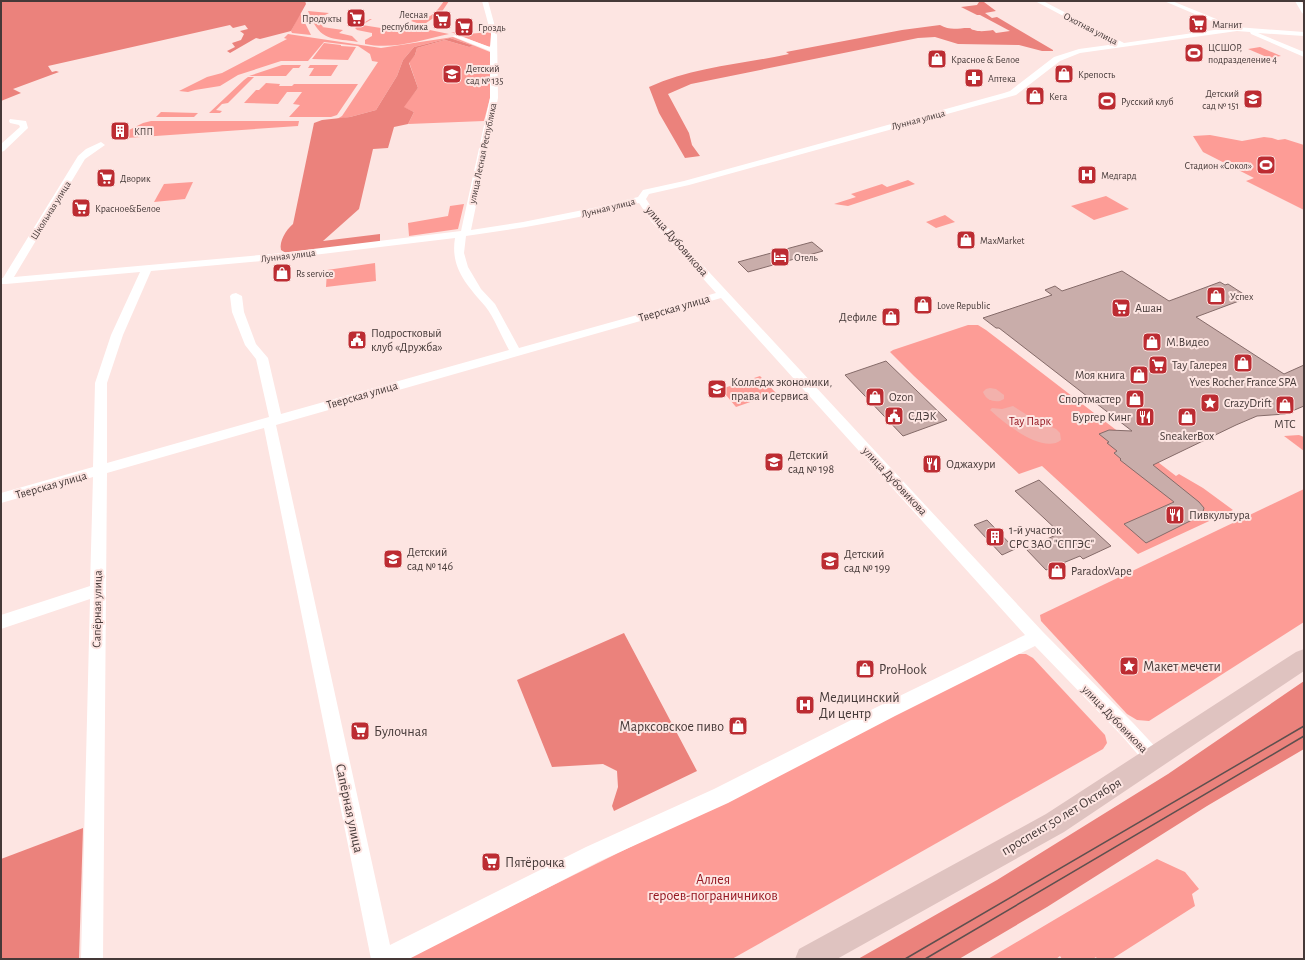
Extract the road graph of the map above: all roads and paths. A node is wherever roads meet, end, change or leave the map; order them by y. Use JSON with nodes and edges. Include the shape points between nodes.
{"nodes":[{"id":1,"x":485,"y":1,"type":"edge"},
{"id":2,"x":1052,"y":1,"type":"edge"},
{"id":3,"x":1167,"y":1,"type":"edge"},
{"id":4,"x":1298,"y":1,"type":"edge"},
{"id":5,"x":1040,"y":2,"type":"edge"},
{"id":6,"x":1304,"y":12,"type":"edge"},
{"id":7,"x":1236,"y":29,"type":"junction"},
{"id":8,"x":1304,"y":34,"type":"edge"},
{"id":9,"x":455,"y":36,"type":"dead end"},
{"id":10,"x":1122,"y":44,"type":"junction"},
{"id":11,"x":494,"y":50,"type":"junction"},
{"id":12,"x":1304,"y":55,"type":"edge"},
{"id":13,"x":13,"y":121,"type":"dead end"},
{"id":14,"x":101,"y":145,"type":"dead end"},
{"id":15,"x":1,"y":149,"type":"edge"},
{"id":16,"x":641,"y":199,"type":"junction"},
{"id":17,"x":464,"y":234,"type":"junction"},
{"id":18,"x":147,"y":268,"type":"junction"},
{"id":19,"x":4,"y":281,"type":"edge"},
{"id":20,"x":723,"y":294,"type":"junction"},
{"id":21,"x":236,"y":296,"type":"dead end"},
{"id":22,"x":516,"y":352,"type":"junction"},
{"id":23,"x":273,"y":420,"type":"junction"},
{"id":24,"x":99,"y":471,"type":"junction"},
{"id":25,"x":1,"y":498,"type":"edge"},
{"id":26,"x":98,"y":590,"type":"junction"},
{"id":27,"x":1,"y":622,"type":"edge"},
{"id":28,"x":1037,"y":637,"type":"junction"},
{"id":29,"x":1304,"y":659,"type":"edge"},
{"id":30,"x":1154,"y":759,"type":"junction"},
{"id":31,"x":92,"y":959,"type":"edge"},
{"id":32,"x":382,"y":959,"type":"edge"},
{"id":33,"x":386,"y":959,"type":"edge"},
{"id":34,"x":809,"y":959,"type":"edge"}],
"edges":[{"from":1,"to":11,"type":"street","name":"улица Лесная Республика","via":[[491,22]]},
{"from":2,"to":5,"type":"street"},
{"from":3,"to":7,"type":"street"},
{"from":4,"to":6,"type":"street"},
{"from":5,"to":10,"type":"street","name":"Охотная улица"},
{"from":7,"to":8,"type":"street"},
{"from":7,"to":10,"type":"street","name":"Лунная улица"},
{"from":7,"to":12,"type":"street"},
{"from":9,"to":11,"type":"street"},
{"from":10,"to":16,"type":"street","name":"Лунная улица","via":[[1079,51],[1057,59],[1007,95],[646,192]]},
{"from":11,"to":17,"type":"street","name":"улица Лесная Республика","via":[[494,98]]},
{"from":13,"to":15,"type":"street","via":[[23,123],[24,128]]},
{"from":14,"to":19,"type":"street","name":"Школьная улица","via":[[80,158],[78,166]]},
{"from":16,"to":17,"type":"street","name":"Лунная улица","via":[[592,212]]},
{"from":16,"to":20,"type":"street","name":"улица Дубовикова","via":[[654,219]]},
{"from":17,"to":18,"type":"street","name":"Лунная улица","via":[[272,257]]},
{"from":17,"to":22,"type":"street","name":"улица Лесная Республика","via":[[458,244],[459,258]]},
{"from":18,"to":19,"type":"street","name":"Лунная улица"},
{"from":18,"to":24,"type":"street","name":"Сапёрная улица","via":[[117,335],[101,383]]},
{"from":20,"to":22,"type":"street","name":"Тверская улица"},
{"from":20,"to":28,"type":"street","name":"улица Дубовикова"},
{"from":21,"to":23,"type":"street","name":"Сапёрная улица","via":[[238,312],[251,344],[262,358]]},
{"from":22,"to":23,"type":"street","name":"Тверская улица"},
{"from":23,"to":24,"type":"street","name":"Тверская улица"},
{"from":23,"to":32,"type":"street","name":"Сапёрная улица"},
{"from":24,"to":25,"type":"street","name":"Тверская улица"},
{"from":24,"to":26,"type":"street","name":"Сапёрная улица"},
{"from":26,"to":27,"type":"street"},
{"from":26,"to":31,"type":"street","name":"Сапёрная улица"},
{"from":28,"to":30,"type":"street","name":"улица Дубовикова"},
{"from":28,"to":33,"type":"street","via":[[721,796],[593,854]]},
{"from":29,"to":30,"type":"main road","name":"проспект 50 лет Октября"},
{"from":30,"to":34,"type":"main road","name":"проспект 50 лет Октября","via":[[1055,823]]}]}
